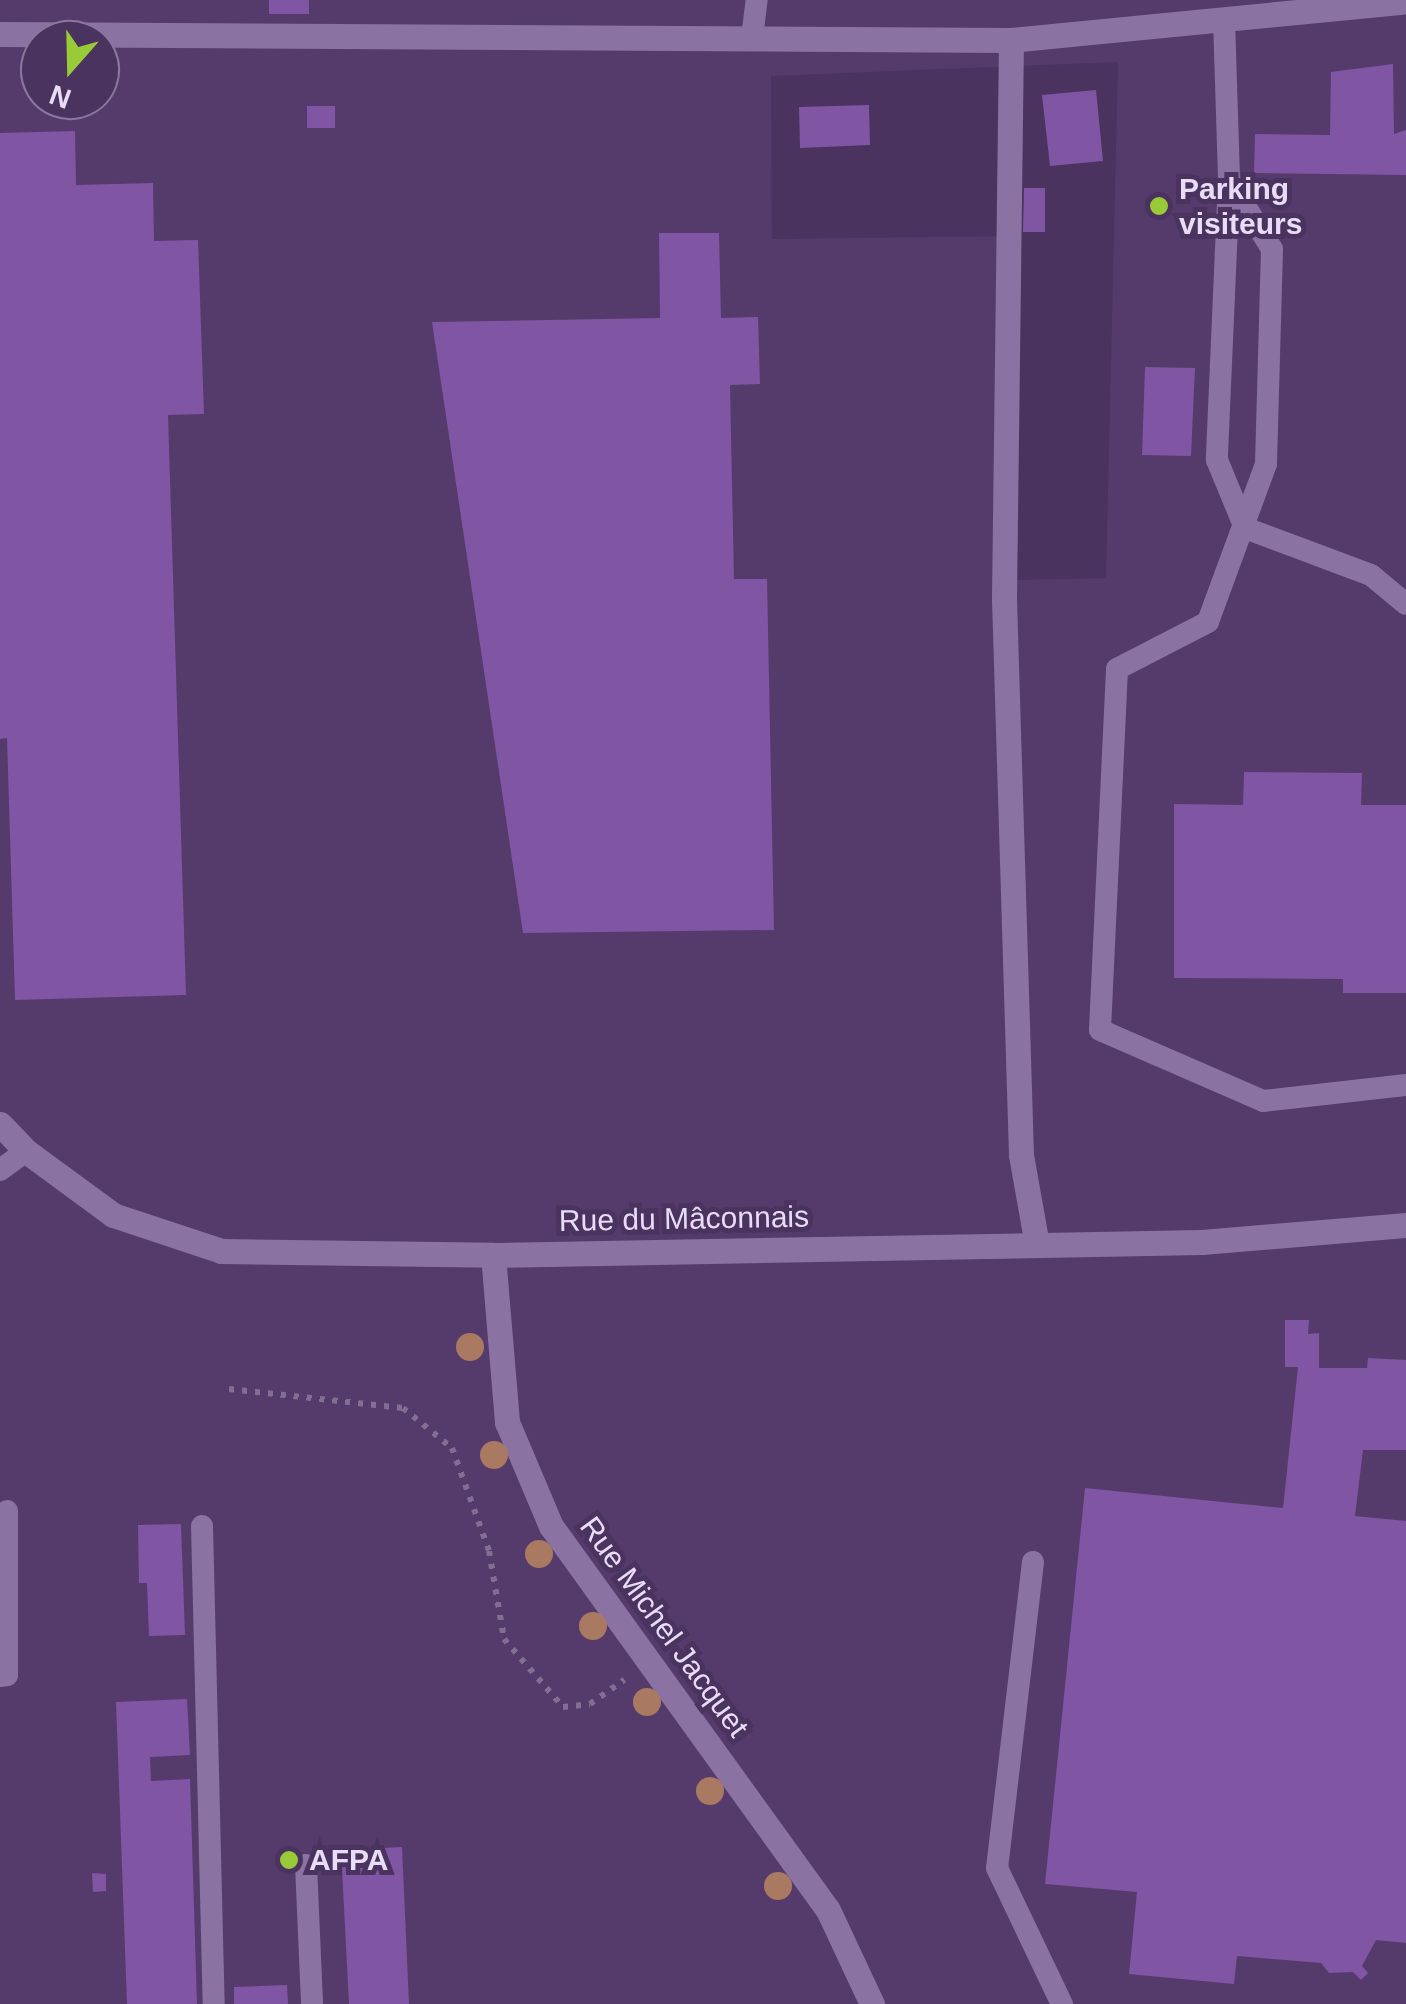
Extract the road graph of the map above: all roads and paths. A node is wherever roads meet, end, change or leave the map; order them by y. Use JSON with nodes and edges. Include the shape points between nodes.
{"nodes":[{"id":1,"x":757,"y":0,"type":"edge"},
{"id":2,"x":1406,"y":1,"type":"edge"},
{"id":3,"x":1224,"y":19,"type":"junction"},
{"id":4,"x":0,"y":34,"type":"edge"},
{"id":5,"x":752,"y":38,"type":"junction"},
{"id":6,"x":1011,"y":40,"type":"junction"},
{"id":7,"x":1229,"y":180,"type":"junction"},
{"id":8,"x":1245,"y":528,"type":"junction"},
{"id":9,"x":1406,"y":604,"type":"edge"},
{"id":10,"x":1406,"y":1084,"type":"edge"},
{"id":11,"x":0,"y":1124,"type":"edge"},
{"id":12,"x":26,"y":1150,"type":"junction"},
{"id":13,"x":0,"y":1170,"type":"edge"},
{"id":14,"x":1406,"y":1225,"type":"edge"},
{"id":15,"x":1037,"y":1244,"type":"junction"},
{"id":16,"x":493,"y":1254,"type":"junction"},
{"id":17,"x":229,"y":1389,"type":"dead end"},
{"id":18,"x":7,"y":1511,"type":"dead end"},
{"id":19,"x":202,"y":1526,"type":"dead end"},
{"id":20,"x":1033,"y":1562,"type":"dead end"},
{"id":21,"x":649,"y":1662,"type":"junction"},
{"id":22,"x":0,"y":1676,"type":"edge"},
{"id":23,"x":306,"y":1866,"type":"dead end"},
{"id":24,"x":214,"y":2004,"type":"edge"},
{"id":25,"x":312,"y":2004,"type":"edge"},
{"id":26,"x":872,"y":2004,"type":"edge"},
{"id":27,"x":1062,"y":2004,"type":"edge"}],
"edges":[{"from":1,"to":5,"type":"lane"},
{"from":2,"to":3,"type":"street"},
{"from":3,"to":6,"type":"street"},
{"from":3,"to":7,"type":"lane"},
{"from":4,"to":5,"type":"street"},
{"from":5,"to":6,"type":"street"},
{"from":6,"to":15,"type":"street","via":[[1004,599],[1021,1155]]},
{"from":7,"to":8,"type":"lane","via":[[1217,460]]},
{"from":7,"to":8,"type":"lane","via":[[1272,249],[1266,464]]},
{"from":8,"to":9,"type":"lane","via":[[1371,575]]},
{"from":8,"to":10,"type":"lane","via":[[1208,622],[1117,668],[1100,1030],[1263,1101]]},
{"from":11,"to":12,"type":"street","name":"Rue du Mâconnais"},
{"from":12,"to":13,"type":"lane"},
{"from":12,"to":16,"type":"street","name":"Rue du Mâconnais","via":[[113,1215],[221,1251]]},
{"from":14,"to":15,"type":"street","name":"Rue du Mâconnais","via":[[1202,1242]]},
{"from":15,"to":16,"type":"street","name":"Rue du Mâconnais"},
{"from":16,"to":21,"type":"street","name":"Rue Michel Jacquet","via":[[506,1422],[551,1526]]},
{"from":17,"to":21,"type":"path","via":[[403,1408],[452,1448],[490,1551],[504,1639],[563,1707],[590,1704]]},
{"from":18,"to":22,"type":"lane","via":[[7,1675]]},
{"from":19,"to":24,"type":"lane"},
{"from":20,"to":27,"type":"lane","via":[[997,1868]]},
{"from":21,"to":26,"type":"street","name":"Rue Michel Jacquet","via":[[828,1910]]},
{"from":23,"to":25,"type":"lane"}]}
